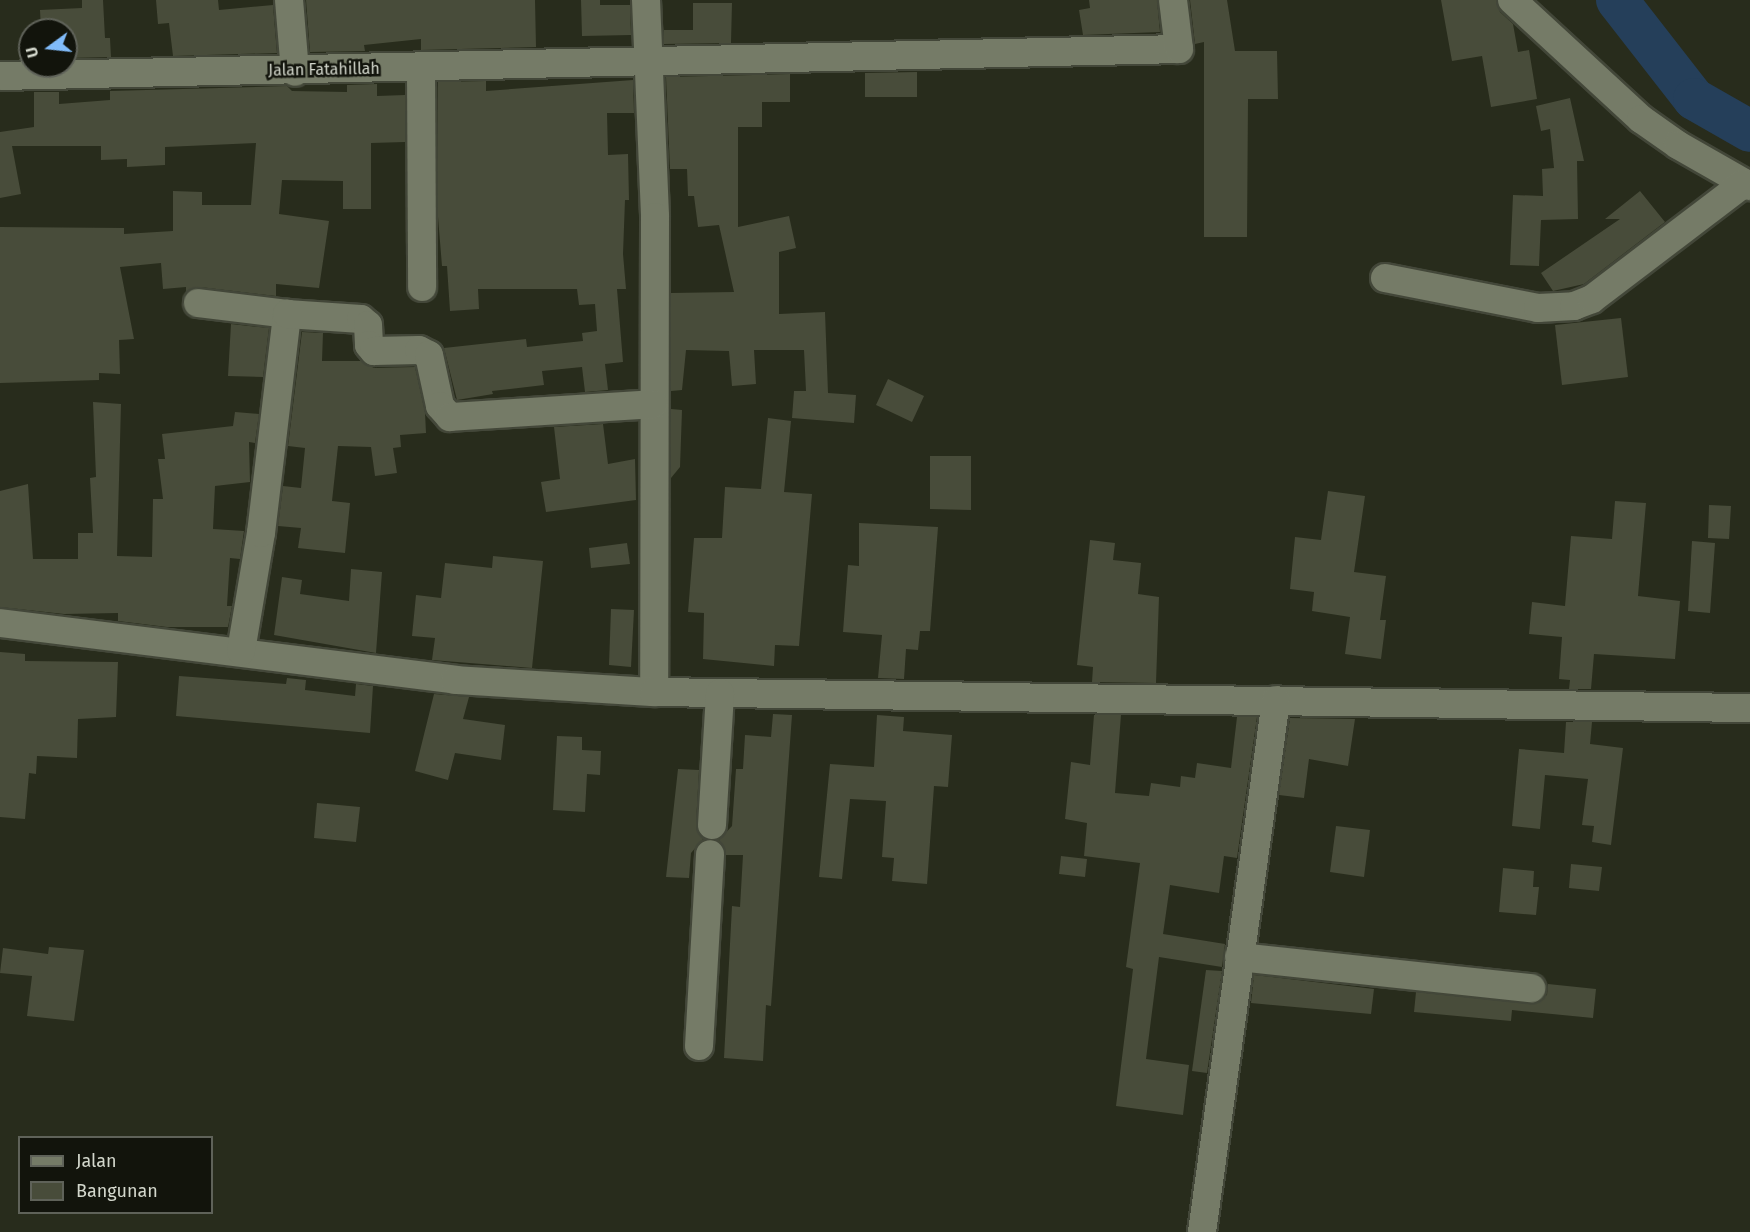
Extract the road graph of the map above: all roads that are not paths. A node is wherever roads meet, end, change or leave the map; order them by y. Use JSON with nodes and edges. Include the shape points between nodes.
{"nodes":[{"id":1,"x":289,"y":0,"type":"edge"},
{"id":2,"x":646,"y":0,"type":"edge"},
{"id":3,"x":1173,"y":0,"type":"edge"},
{"id":4,"x":1512,"y":0,"type":"edge"},
{"id":5,"x":647,"y":62,"type":"junction"},
{"id":6,"x":421,"y":68,"type":"junction"},
{"id":7,"x":295,"y":72,"type":"junction"},
{"id":8,"x":0,"y":76,"type":"edge"},
{"id":9,"x":1747,"y":185,"type":"edge"},
{"id":10,"x":1385,"y":278,"type":"dead end"},
{"id":11,"x":422,"y":287,"type":"dead end"},
{"id":12,"x":198,"y":303,"type":"dead end"},
{"id":13,"x":287,"y":314,"type":"junction"},
{"id":14,"x":654,"y":404,"type":"junction"},
{"id":15,"x":0,"y":624,"type":"edge"},
{"id":16,"x":241,"y":651,"type":"junction"},
{"id":17,"x":654,"y":693,"type":"junction"},
{"id":18,"x":720,"y":693,"type":"junction"},
{"id":19,"x":1275,"y":700,"type":"junction"},
{"id":20,"x":1750,"y":708,"type":"edge"},
{"id":21,"x":712,"y":825,"type":"dead end"},
{"id":22,"x":710,"y":854,"type":"dead end"},
{"id":23,"x":1239,"y":957,"type":"junction"},
{"id":24,"x":1531,"y":988,"type":"dead end"},
{"id":25,"x":699,"y":1046,"type":"dead end"},
{"id":26,"x":1202,"y":1232,"type":"edge"}],
"edges":[{"from":1,"to":7,"type":"street"},
{"from":2,"to":5,"type":"street"},
{"from":3,"to":5,"type":"street","name":"Jalan Fatahillah","via":[[1179,49]]},
{"from":4,"to":9,"type":"street","via":[[1641,119]]},
{"from":5,"to":6,"type":"street","name":"Jalan Fatahillah"},
{"from":5,"to":14,"type":"street","via":[[655,217]]},
{"from":6,"to":7,"type":"street","name":"Jalan Fatahillah"},
{"from":6,"to":11,"type":"street"},
{"from":7,"to":8,"type":"street","name":"Jalan Fatahillah"},
{"from":9,"to":10,"type":"street","via":[[1592,299],[1574,306],[1538,308]]},
{"from":12,"to":13,"type":"street"},
{"from":13,"to":14,"type":"street","via":[[361,319],[368,325],[369,345],[374,351],[418,351],[429,355],[440,406],[450,417]]},
{"from":13,"to":16,"type":"street","via":[[261,533]]},
{"from":14,"to":17,"type":"street"},
{"from":15,"to":16,"type":"street"},
{"from":16,"to":17,"type":"street","via":[[455,680]]},
{"from":17,"to":18,"type":"street"},
{"from":18,"to":19,"type":"street"},
{"from":18,"to":21,"type":"street"},
{"from":19,"to":20,"type":"street"},
{"from":19,"to":23,"type":"street"},
{"from":22,"to":25,"type":"street"},
{"from":23,"to":24,"type":"street"},
{"from":23,"to":26,"type":"street"}]}
